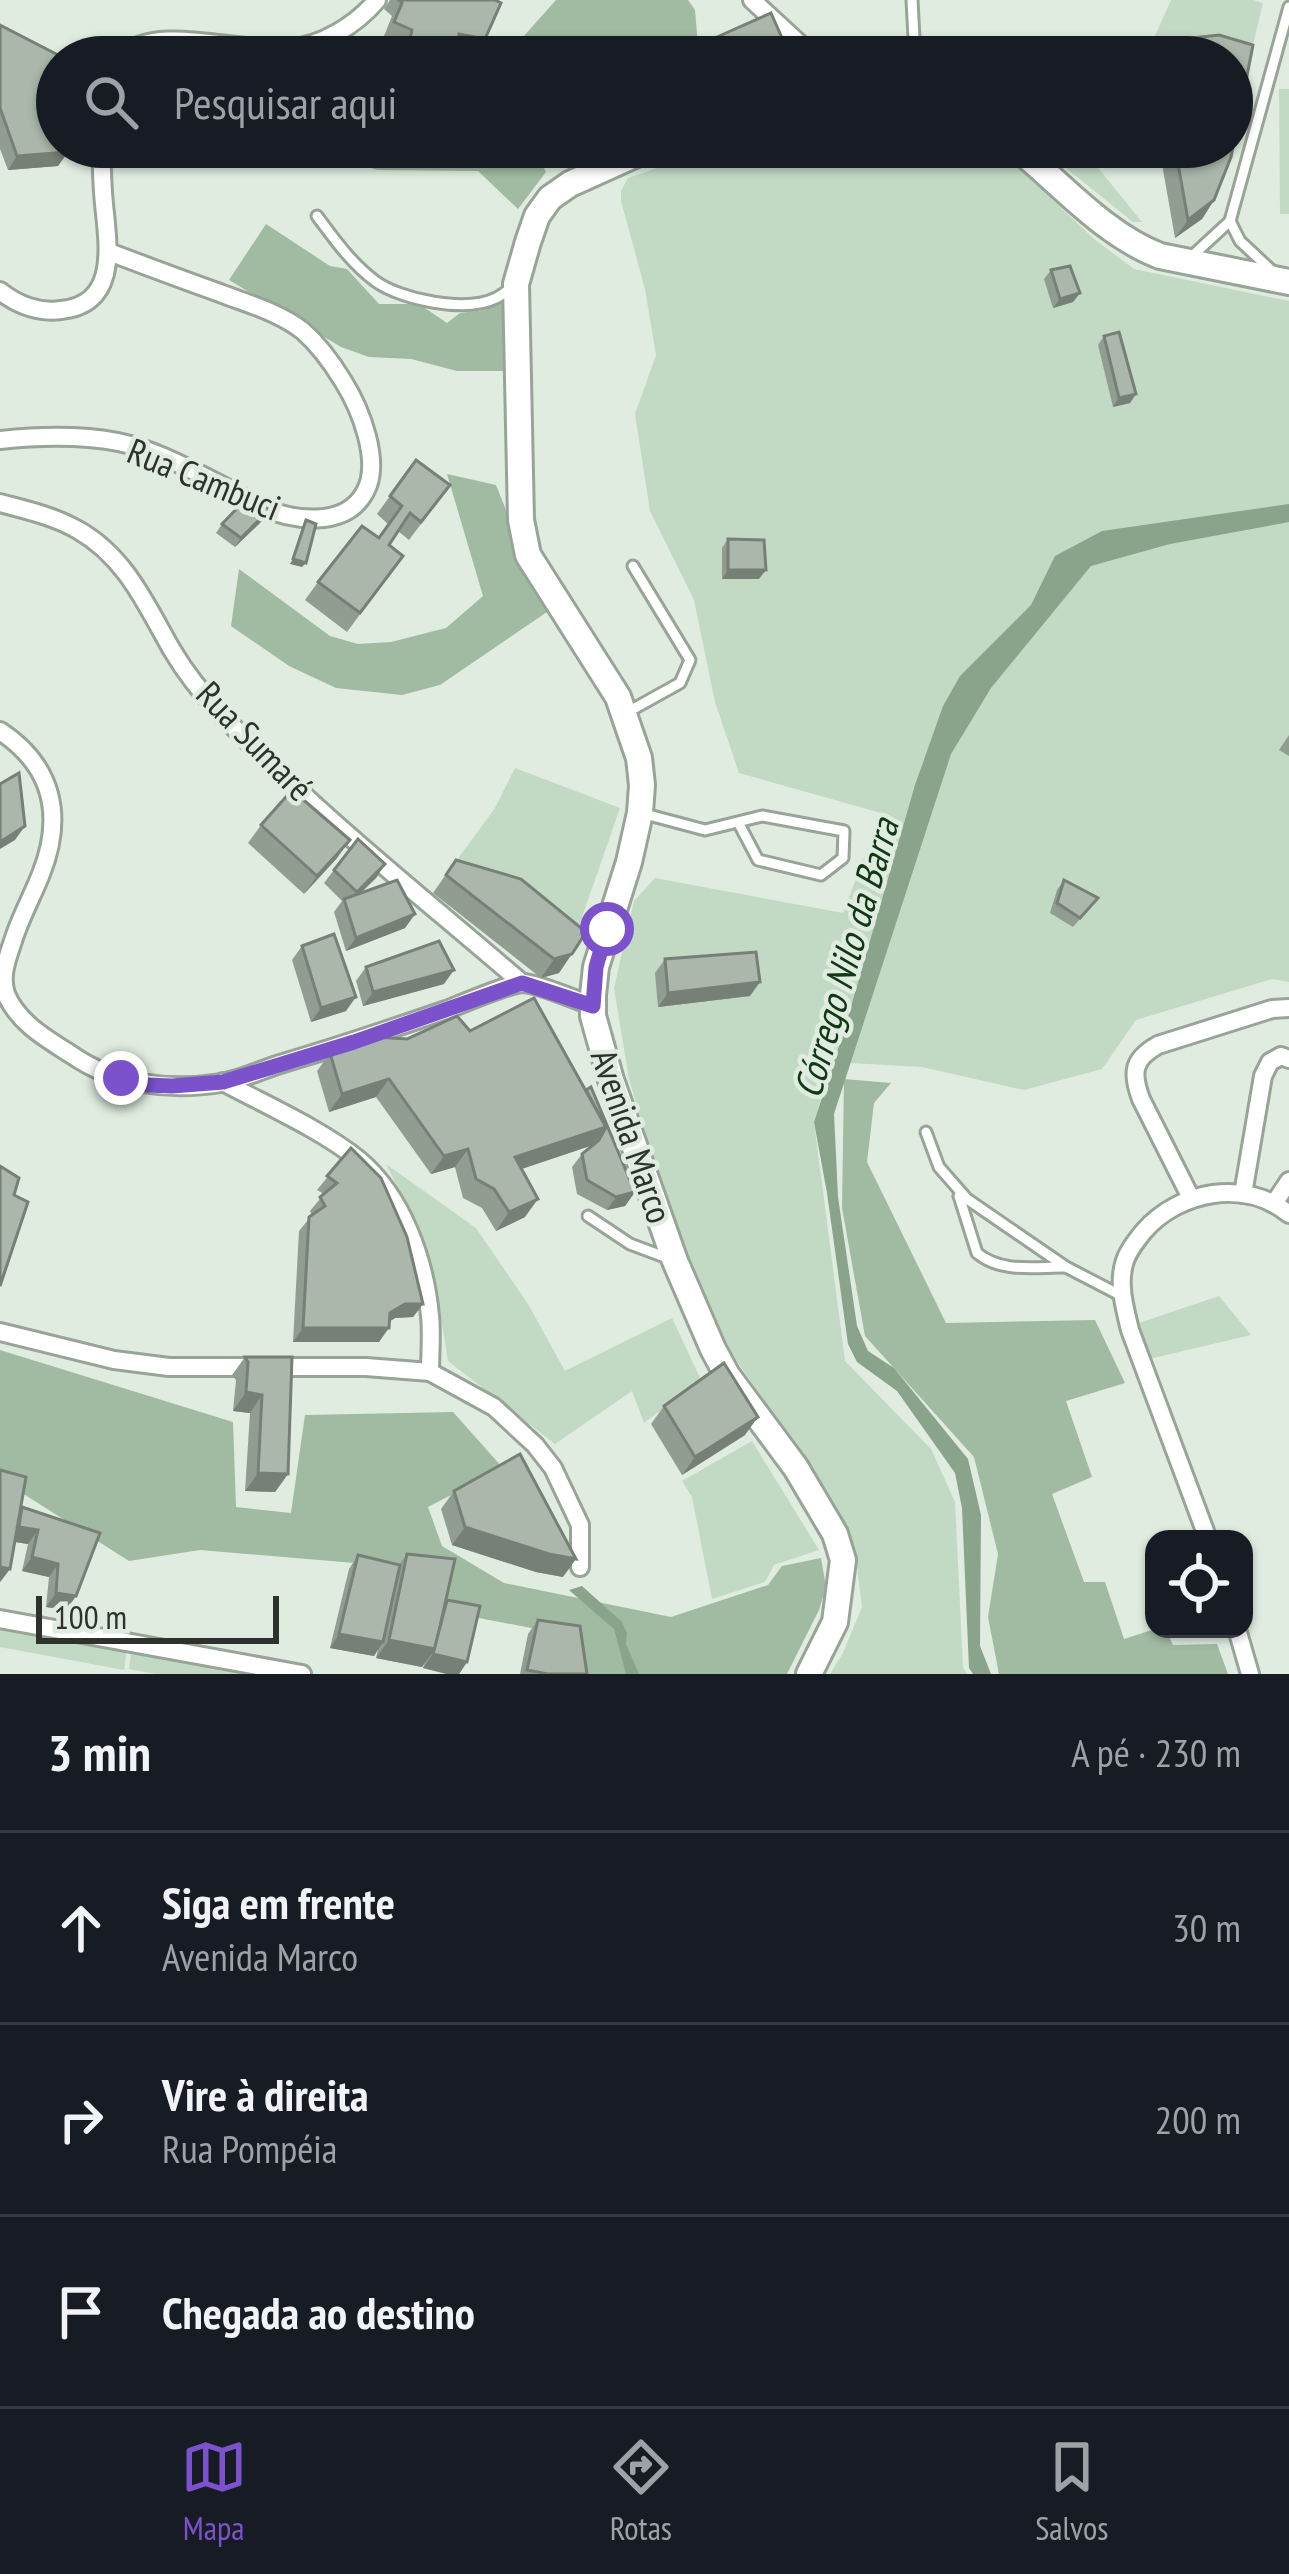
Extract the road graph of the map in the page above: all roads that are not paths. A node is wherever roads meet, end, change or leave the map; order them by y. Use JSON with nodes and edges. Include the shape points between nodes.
{"nodes":[{"id":1,"x":377,"y":0,"type":"edge"},
{"id":2,"x":752,"y":0,"type":"edge"},
{"id":3,"x":912,"y":0,"type":"edge"},
{"id":4,"x":1289,"y":8,"type":"edge"},
{"id":5,"x":332,"y":36,"type":"edge"},
{"id":6,"x":791,"y":36,"type":"edge"},
{"id":7,"x":914,"y":36,"type":"edge"},
{"id":8,"x":1253,"y":138,"type":"edge"},
{"id":9,"x":103,"y":168,"type":"edge"},
{"id":10,"x":606,"y":168,"type":"edge"},
{"id":11,"x":1041,"y":168,"type":"edge"},
{"id":12,"x":1245,"y":168,"type":"edge"},
{"id":13,"x":316,"y":216,"type":"dead end"},
{"id":14,"x":1230,"y":221,"type":"junction"},
{"id":15,"x":109,"y":252,"type":"junction"},
{"id":16,"x":1185,"y":261,"type":"junction"},
{"id":17,"x":1287,"y":281,"type":"edge"},
{"id":18,"x":516,"y":284,"type":"junction"},
{"id":19,"x":0,"y":291,"type":"edge"},
{"id":20,"x":0,"y":440,"type":"edge"},
{"id":21,"x":0,"y":502,"type":"edge"},
{"id":22,"x":633,"y":566,"type":"dead end"},
{"id":23,"x":626,"y":713,"type":"junction"},
{"id":24,"x":0,"y":731,"type":"edge"},
{"id":25,"x":640,"y":812,"type":"junction"},
{"id":26,"x":738,"y":822,"type":"junction"},
{"id":27,"x":522,"y":983,"type":"junction"},
{"id":28,"x":593,"y":1006,"type":"junction"},
{"id":29,"x":1289,"y":1008,"type":"edge"},
{"id":30,"x":1289,"y":1059,"type":"edge"},
{"id":31,"x":223,"y":1082,"type":"junction"},
{"id":32,"x":926,"y":1132,"type":"dead end"},
{"id":33,"x":1289,"y":1181,"type":"edge"},
{"id":34,"x":958,"y":1191,"type":"junction"},
{"id":35,"x":1243,"y":1193,"type":"junction"},
{"id":36,"x":1191,"y":1198,"type":"junction"},
{"id":37,"x":1282,"y":1208,"type":"edge"},
{"id":38,"x":588,"y":1216,"type":"dead end"},
{"id":39,"x":675,"y":1261,"type":"junction"},
{"id":40,"x":1066,"y":1267,"type":"junction"},
{"id":41,"x":1122,"y":1296,"type":"junction"},
{"id":42,"x":0,"y":1332,"type":"edge"},
{"id":43,"x":430,"y":1372,"type":"junction"},
{"id":44,"x":1205,"y":1530,"type":"edge"},
{"id":45,"x":580,"y":1567,"type":"edge"},
{"id":46,"x":0,"y":1619,"type":"edge"},
{"id":47,"x":1240,"y":1638,"type":"edge"},
{"id":48,"x":302,"y":1674,"type":"edge"},
{"id":49,"x":808,"y":1674,"type":"edge"},
{"id":50,"x":1250,"y":1674,"type":"edge"}],
"edges":[{"from":1,"to":5,"type":"street"},
{"from":2,"to":6,"type":"street"},
{"from":3,"to":7,"type":"lane"},
{"from":4,"to":8,"type":"lane"},
{"from":9,"to":15,"type":"street"},
{"from":10,"to":18,"type":"main road","name":"Avenida Marco","via":[[550,198]]},
{"from":11,"to":16,"type":"main road","via":[[1121,236]]},
{"from":12,"to":14,"type":"lane"},
{"from":13,"to":18,"type":"lane","via":[[365,273],[416,298],[478,303]]},
{"from":14,"to":16,"type":"lane"},
{"from":14,"to":17,"type":"lane","via":[[1240,241]]},
{"from":15,"to":19,"type":"street","via":[[99,289],[69,310],[33,308]]},
{"from":15,"to":20,"type":"street","name":"Rua Cambuci","via":[[301,330],[325,354],[362,418],[370,485],[344,514],[305,518],[119,442]]},
{"from":16,"to":17,"type":"main road"},
{"from":18,"to":23,"type":"main road","name":"Avenida Marco","via":[[528,555]]},
{"from":21,"to":27,"type":"street","name":"Rua Sumaré","via":[[64,523],[102,547],[128,573],[174,654],[220,713]]},
{"from":22,"to":23,"type":"lane","via":[[690,660],[680,683]]},
{"from":23,"to":25,"type":"main road","name":"Avenida Marco","via":[[639,758]]},
{"from":24,"to":31,"type":"street","via":[[37,763],[52,809],[51,842],[4,968],[8,1000],[34,1030],[121,1078]]},
{"from":25,"to":26,"type":"lane","via":[[705,830]]},
{"from":25,"to":28,"type":"main road","name":"Avenida Marco","via":[[596,967]]},
{"from":26,"to":26,"type":"lane","via":[[762,816],[844,831],[843,858],[821,875],[758,860]]},
{"from":27,"to":28,"type":"street"},
{"from":27,"to":31,"type":"street"},
{"from":28,"to":39,"type":"main road","name":"Avenida Marco"},
{"from":29,"to":36,"type":"street","via":[[1158,1045],[1138,1063],[1141,1099]]},
{"from":30,"to":35,"type":"street","via":[[1270,1062],[1263,1076]]},
{"from":31,"to":43,"type":"street","via":[[358,1160],[395,1204],[420,1261]]},
{"from":32,"to":34,"type":"lane"},
{"from":33,"to":37,"type":"street"},
{"from":34,"to":40,"type":"lane"},
{"from":34,"to":40,"type":"lane","via":[[982,1258],[999,1266]]},
{"from":35,"to":36,"type":"street"},
{"from":35,"to":37,"type":"street"},
{"from":36,"to":41,"type":"street","via":[[1158,1216],[1134,1243]]},
{"from":38,"to":39,"type":"lane"},
{"from":39,"to":49,"type":"main road","name":"Avenida Marco","via":[[727,1375],[835,1534],[843,1560],[835,1622]]},
{"from":40,"to":41,"type":"lane"},
{"from":41,"to":44,"type":"street"},
{"from":42,"to":43,"type":"street","via":[[169,1367]]},
{"from":43,"to":45,"type":"street","via":[[494,1407],[553,1468],[580,1525]]},
{"from":46,"to":48,"type":"street"},
{"from":47,"to":50,"type":"street"}]}
